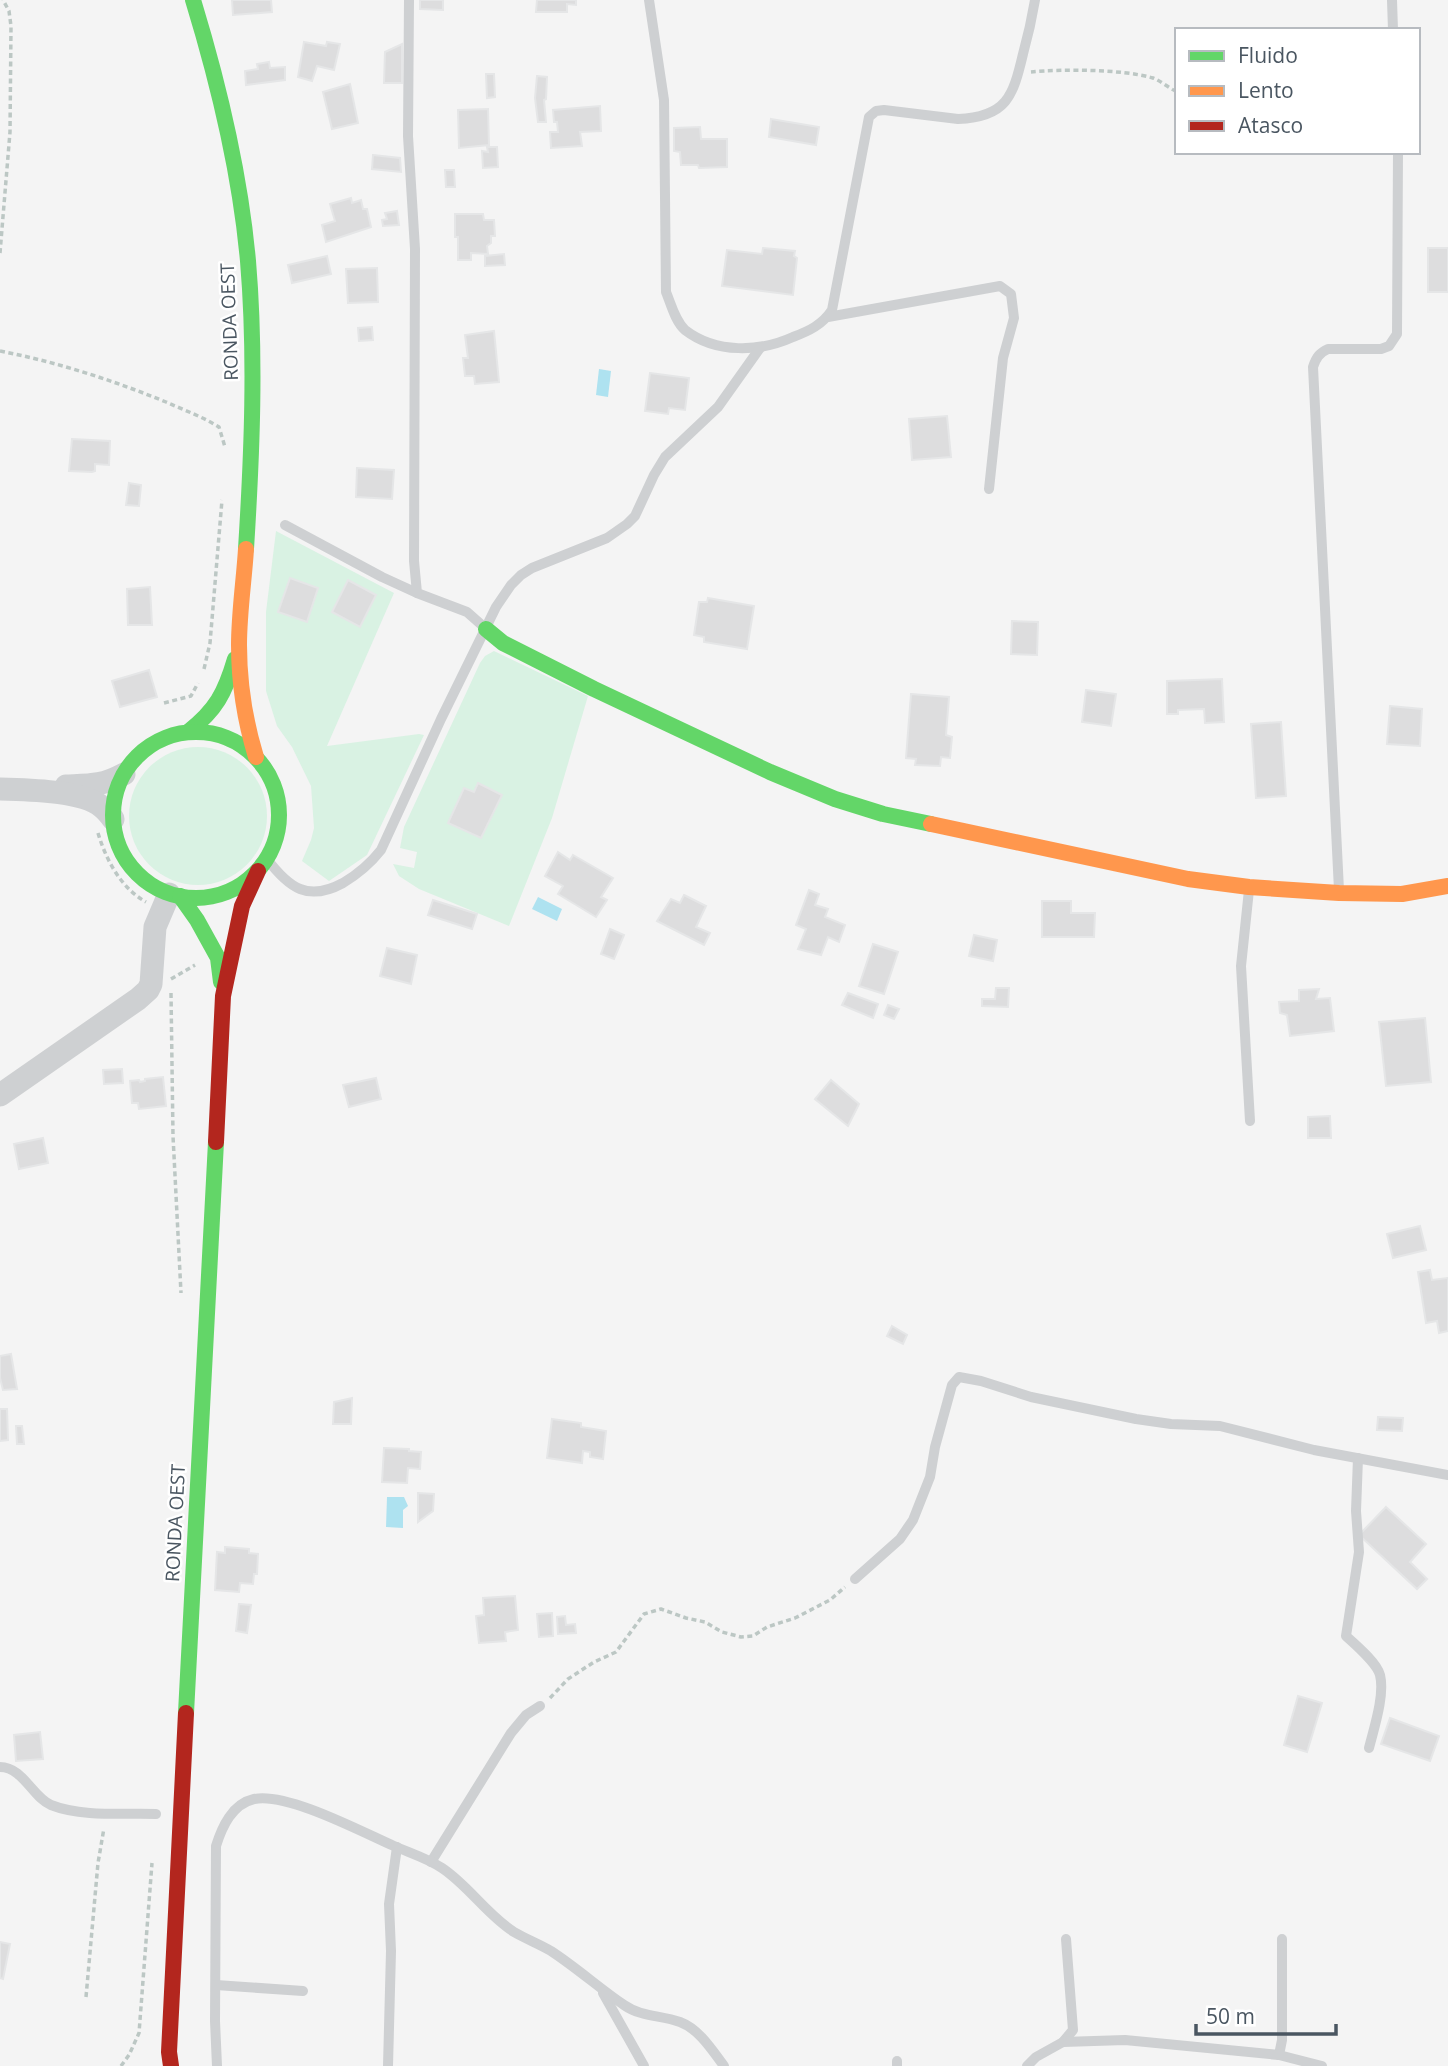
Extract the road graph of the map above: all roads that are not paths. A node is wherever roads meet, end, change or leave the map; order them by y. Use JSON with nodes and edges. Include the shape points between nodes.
{"nodes":[{"id":1,"x":193,"y":0,"type":"edge"},
{"id":2,"x":409,"y":0,"type":"edge"},
{"id":3,"x":649,"y":0,"type":"edge"},
{"id":4,"x":1035,"y":0,"type":"edge"},
{"id":5,"x":1392,"y":0,"type":"edge"},
{"id":6,"x":1393,"y":28,"type":"edge"},
{"id":7,"x":1398,"y":154,"type":"edge"},
{"id":8,"x":828,"y":317,"type":"junction"},
{"id":9,"x":760,"y":348,"type":"junction"},
{"id":10,"x":989,"y":489,"type":"dead end"},
{"id":11,"x":285,"y":525,"type":"dead end"},
{"id":12,"x":417,"y":593,"type":"junction"},
{"id":13,"x":486,"y":629,"type":"junction"},
{"id":14,"x":239,"y":648,"type":"junction"},
{"id":15,"x":188,"y":732,"type":"junction"},
{"id":16,"x":256,"y":758,"type":"junction"},
{"id":17,"x":124,"y":774,"type":"junction"},
{"id":18,"x":0,"y":789,"type":"edge"},
{"id":19,"x":50,"y":790,"type":"junction"},
{"id":20,"x":105,"y":826,"type":"junction"},
{"id":21,"x":263,"y":865,"type":"junction"},
{"id":22,"x":1448,"y":886,"type":"edge"},
{"id":23,"x":1250,"y":887,"type":"junction"},
{"id":24,"x":1339,"y":893,"type":"junction"},
{"id":25,"x":170,"y":900,"type":"junction"},
{"id":26,"x":223,"y":996,"type":"junction"},
{"id":27,"x":0,"y":1095,"type":"edge"},
{"id":28,"x":1250,"y":1121,"type":"dead end"},
{"id":29,"x":1358,"y":1458,"type":"junction"},
{"id":30,"x":1448,"y":1475,"type":"edge"},
{"id":31,"x":855,"y":1579,"type":"road end"},
{"id":32,"x":540,"y":1706,"type":"road end"},
{"id":33,"x":1369,"y":1748,"type":"dead end"},
{"id":34,"x":0,"y":1767,"type":"edge"},
{"id":35,"x":156,"y":1814,"type":"dead end"},
{"id":36,"x":397,"y":1847,"type":"junction"},
{"id":37,"x":431,"y":1862,"type":"junction"},
{"id":38,"x":1066,"y":1939,"type":"dead end"},
{"id":39,"x":1282,"y":1939,"type":"dead end"},
{"id":40,"x":216,"y":1985,"type":"junction"},
{"id":41,"x":600,"y":1987,"type":"junction"},
{"id":42,"x":303,"y":1991,"type":"dead end"},
{"id":43,"x":1063,"y":2042,"type":"junction"},
{"id":44,"x":1279,"y":2055,"type":"junction"},
{"id":45,"x":170,"y":2059,"type":"edge"},
{"id":46,"x":159,"y":2066,"type":"edge"},
{"id":47,"x":217,"y":2066,"type":"edge"},
{"id":48,"x":388,"y":2066,"type":"edge"},
{"id":49,"x":644,"y":2066,"type":"edge"},
{"id":50,"x":724,"y":2066,"type":"edge"},
{"id":51,"x":1027,"y":2066,"type":"edge"},
{"id":52,"x":1322,"y":2066,"type":"edge"}],
"edges":[{"from":1,"to":14,"type":"main road","name":"RONDA OEST","via":[[230,134],[250,286],[252,418]]},
{"from":2,"to":12,"type":"lane"},
{"from":3,"to":9,"type":"lane","via":[[664,100],[666,292],[683,329],[715,344]]},
{"from":4,"to":8,"type":"lane","via":[[1016,86],[1001,106],[979,118],[884,110],[869,117]]},
{"from":5,"to":6,"type":"lane"},
{"from":7,"to":24,"type":"lane","via":[[1397,334],[1381,349],[1328,349],[1315,359],[1313,367]]},
{"from":8,"to":9,"type":"lane","via":[[808,331]]},
{"from":8,"to":10,"type":"lane","via":[[1000,286],[1011,294],[1014,318],[1003,358]]},
{"from":9,"to":13,"type":"lane","via":[[718,407],[665,457],[635,516],[607,538],[521,575],[501,598]]},
{"from":11,"to":12,"type":"lane"},
{"from":12,"to":13,"type":"lane","via":[[467,612]]},
{"from":13,"to":21,"type":"lane","via":[[372,863],[319,893],[302,890]]},
{"from":13,"to":23,"type":"main road","via":[[503,643],[594,689],[835,799],[941,828],[1188,879]]},
{"from":14,"to":15,"type":"main road","name":"RONDA OEST","via":[[222,697],[209,717]]},
{"from":14,"to":16,"type":"main road","name":"RONDA OEST","via":[[244,713]]},
{"from":15,"to":16,"type":"main road","via":[[213,734]]},
{"from":15,"to":17,"type":"main road","via":[[151,745]]},
{"from":16,"to":21,"type":"main road","via":[[273,785],[279,817],[276,839]]},
{"from":17,"to":19,"type":"street","via":[[97,785]]},
{"from":17,"to":20,"type":"main road"},
{"from":18,"to":19,"type":"street"},
{"from":19,"to":20,"type":"street","via":[[102,806]]},
{"from":20,"to":25,"type":"main road","via":[[136,872]]},
{"from":21,"to":25,"type":"main road","via":[[236,888],[209,897]]},
{"from":21,"to":26,"type":"main road","name":"RONDA OEST","via":[[242,906]]},
{"from":22,"to":24,"type":"main road","via":[[1402,894]]},
{"from":23,"to":24,"type":"main road"},
{"from":23,"to":28,"type":"lane","via":[[1241,965]]},
{"from":25,"to":26,"type":"main road","name":"RONDA OEST","via":[[197,920],[218,958]]},
{"from":25,"to":27,"type":"street","via":[[155,927],[148,990]]},
{"from":26,"to":45,"type":"main road","name":"RONDA OEST"},
{"from":29,"to":30,"type":"lane"},
{"from":29,"to":31,"type":"lane","via":[[1220,1426],[1136,1419],[959,1377],[952,1385],[930,1477],[913,1520],[900,1539]]},
{"from":29,"to":33,"type":"lane","via":[[1359,1552],[1346,1636],[1380,1673],[1381,1695]]},
{"from":32,"to":37,"type":"lane","via":[[511,1733]]},
{"from":34,"to":35,"type":"lane","via":[[8,1767],[49,1805],[78,1812]]},
{"from":36,"to":37,"type":"lane"},
{"from":36,"to":40,"type":"lane","via":[[295,1804],[255,1798],[235,1809],[216,1846]]},
{"from":36,"to":48,"type":"lane","via":[[388,1904]]},
{"from":37,"to":41,"type":"lane","via":[[457,1879],[512,1931]]},
{"from":38,"to":43,"type":"lane","via":[[1073,2030]]},
{"from":39,"to":44,"type":"lane"},
{"from":40,"to":42,"type":"lane"},
{"from":40,"to":47,"type":"lane"},
{"from":41,"to":49,"type":"lane"},
{"from":41,"to":50,"type":"lane","via":[[627,2007],[696,2030]]},
{"from":43,"to":44,"type":"lane","via":[[1125,2040]]},
{"from":43,"to":51,"type":"lane"},
{"from":44,"to":52,"type":"lane"},
{"from":45,"to":46,"type":"main road","name":"RONDA OEST"}]}
